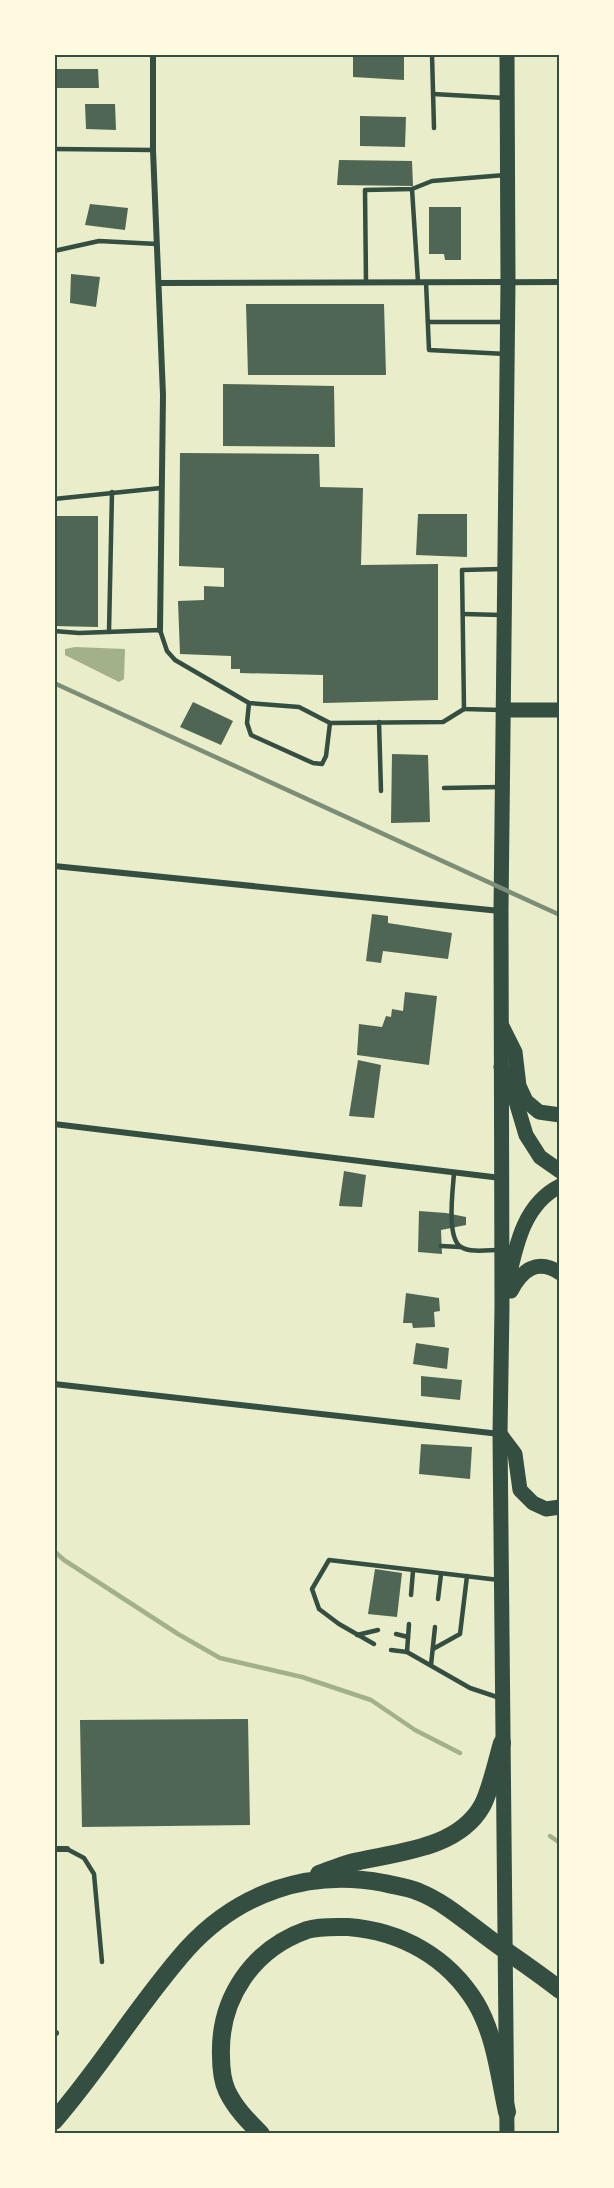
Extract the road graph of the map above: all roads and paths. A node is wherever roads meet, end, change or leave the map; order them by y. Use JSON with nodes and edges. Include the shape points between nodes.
{"nodes":[{"id":1,"x":153,"y":54,"type":"edge"},
{"id":2,"x":432,"y":54,"type":"edge"},
{"id":3,"x":507,"y":54,"type":"edge"},
{"id":4,"x":433,"y":94,"type":"junction"},
{"id":5,"x":507,"y":98,"type":"junction"},
{"id":6,"x":434,"y":128,"type":"dead end"},
{"id":7,"x":54,"y":149,"type":"edge"},
{"id":8,"x":153,"y":150,"type":"junction"},
{"id":9,"x":507,"y":174,"type":"junction"},
{"id":10,"x":412,"y":189,"type":"junction"},
{"id":11,"x":157,"y":244,"type":"junction"},
{"id":12,"x":54,"y":251,"type":"edge"},
{"id":13,"x":366,"y":282,"type":"junction"},
{"id":14,"x":418,"y":282,"type":"junction"},
{"id":15,"x":426,"y":282,"type":"junction"},
{"id":16,"x":508,"y":282,"type":"junction"},
{"id":17,"x":560,"y":282,"type":"edge"},
{"id":18,"x":159,"y":283,"type":"junction"},
{"id":19,"x":428,"y":322,"type":"junction"},
{"id":20,"x":508,"y":322,"type":"junction"},
{"id":21,"x":507,"y":355,"type":"junction"},
{"id":22,"x":161,"y":488,"type":"junction"},
{"id":23,"x":112,"y":492,"type":"junction"},
{"id":24,"x":54,"y":499,"type":"edge"},
{"id":25,"x":505,"y":569,"type":"junction"},
{"id":26,"x":462,"y":614,"type":"junction"},
{"id":27,"x":504,"y":615,"type":"junction"},
{"id":28,"x":160,"y":630,"type":"junction"},
{"id":29,"x":54,"y":631,"type":"edge"},
{"id":30,"x":109,"y":632,"type":"junction"},
{"id":31,"x":249,"y":703,"type":"junction"},
{"id":32,"x":464,"y":709,"type":"junction"},
{"id":33,"x":503,"y":710,"type":"junction"},
{"id":34,"x":560,"y":710,"type":"edge"},
{"id":35,"x":379,"y":722,"type":"junction"},
{"id":36,"x":330,"y":723,"type":"junction"},
{"id":37,"x":503,"y":786,"type":"junction"},
{"id":38,"x":444,"y":788,"type":"dead end"},
{"id":39,"x":381,"y":791,"type":"dead end"},
{"id":40,"x":54,"y":866,"type":"edge"},
{"id":41,"x":501,"y":911,"type":"junction"},
{"id":42,"x":500,"y":1024,"type":"junction"},
{"id":43,"x":501,"y":1067,"type":"junction"},
{"id":44,"x":560,"y":1114,"type":"edge"},
{"id":45,"x":54,"y":1124,"type":"edge"},
{"id":46,"x":560,"y":1171,"type":"edge"},
{"id":47,"x":454,"y":1173,"type":"junction"},
{"id":48,"x":501,"y":1179,"type":"junction"},
{"id":49,"x":560,"y":1186,"type":"edge"},
{"id":50,"x":441,"y":1246,"type":"dead end"},
{"id":51,"x":460,"y":1247,"type":"junction"},
{"id":52,"x":502,"y":1250,"type":"junction"},
{"id":53,"x":560,"y":1273,"type":"edge"},
{"id":54,"x":502,"y":1307,"type":"junction"},
{"id":55,"x":54,"y":1384,"type":"edge"},
{"id":56,"x":500,"y":1434,"type":"junction"},
{"id":57,"x":560,"y":1507,"type":"edge"},
{"id":58,"x":413,"y":1571,"type":"junction"},
{"id":59,"x":441,"y":1574,"type":"junction"},
{"id":60,"x":467,"y":1576,"type":"junction"},
{"id":61,"x":502,"y":1580,"type":"junction"},
{"id":62,"x":411,"y":1595,"type":"dead end"},
{"id":63,"x":438,"y":1599,"type":"dead end"},
{"id":64,"x":409,"y":1624,"type":"dead end"},
{"id":65,"x":435,"y":1627,"type":"dead end"},
{"id":66,"x":378,"y":1630,"type":"dead end"},
{"id":67,"x":396,"y":1634,"type":"dead end"},
{"id":68,"x":357,"y":1635,"type":"junction"},
{"id":69,"x":408,"y":1636,"type":"junction"},
{"id":70,"x":374,"y":1644,"type":"dead end"},
{"id":71,"x":433,"y":1649,"type":"junction"},
{"id":72,"x":391,"y":1650,"type":"dead end"},
{"id":73,"x":407,"y":1652,"type":"junction"},
{"id":74,"x":431,"y":1665,"type":"junction"},
{"id":75,"x":502,"y":1699,"type":"junction"},
{"id":76,"x":502,"y":1743,"type":"junction"},
{"id":77,"x":54,"y":1849,"type":"edge"},
{"id":78,"x":68,"y":1849,"type":"joint"},
{"id":79,"x":293,"y":1883,"type":"junction"},
{"id":80,"x":505,"y":1950,"type":"junction"},
{"id":81,"x":102,"y":1962,"type":"dead end"},
{"id":82,"x":560,"y":1990,"type":"edge"},
{"id":83,"x":507,"y":2112,"type":"junction"},
{"id":84,"x":54,"y":2121,"type":"edge"},
{"id":85,"x":261,"y":2134,"type":"edge"},
{"id":86,"x":507,"y":2134,"type":"edge"}],
"edges":[{"from":1,"to":8,"type":"street"},
{"from":2,"to":4,"type":"lane"},
{"from":3,"to":5,"type":"main road"},
{"from":4,"to":5,"type":"lane"},
{"from":4,"to":6,"type":"lane"},
{"from":5,"to":9,"type":"main road"},
{"from":7,"to":8,"type":"lane"},
{"from":8,"to":11,"type":"street"},
{"from":9,"to":10,"type":"lane","via":[[432,181]]},
{"from":9,"to":16,"type":"main road"},
{"from":10,"to":13,"type":"lane","via":[[365,190]]},
{"from":10,"to":14,"type":"lane"},
{"from":11,"to":12,"type":"lane","via":[[99,241]]},
{"from":11,"to":18,"type":"street"},
{"from":13,"to":14,"type":"street"},
{"from":13,"to":18,"type":"street"},
{"from":14,"to":15,"type":"street"},
{"from":15,"to":16,"type":"street"},
{"from":15,"to":19,"type":"lane"},
{"from":16,"to":17,"type":"street"},
{"from":16,"to":20,"type":"main road"},
{"from":18,"to":22,"type":"street"},
{"from":19,"to":20,"type":"lane"},
{"from":19,"to":21,"type":"lane","via":[[429,350]]},
{"from":20,"to":21,"type":"main road"},
{"from":21,"to":25,"type":"main road"},
{"from":22,"to":23,"type":"lane"},
{"from":22,"to":28,"type":"street"},
{"from":23,"to":24,"type":"lane"},
{"from":23,"to":30,"type":"lane"},
{"from":25,"to":26,"type":"lane","via":[[462,570]]},
{"from":25,"to":27,"type":"main road"},
{"from":26,"to":27,"type":"lane"},
{"from":26,"to":32,"type":"lane"},
{"from":27,"to":33,"type":"main road"},
{"from":28,"to":30,"type":"lane"},
{"from":28,"to":31,"type":"lane","via":[[167,651],[175,660]]},
{"from":29,"to":30,"type":"lane"},
{"from":31,"to":36,"type":"lane","via":[[299,707]]},
{"from":31,"to":36,"type":"lane","via":[[247,723],[251,735],[312,763],[322,764],[326,756]]},
{"from":32,"to":33,"type":"lane"},
{"from":32,"to":35,"type":"lane","via":[[443,722]]},
{"from":33,"to":34,"type":"main road"},
{"from":33,"to":37,"type":"main road"},
{"from":35,"to":36,"type":"lane"},
{"from":35,"to":39,"type":"lane"},
{"from":37,"to":38,"type":"lane"},
{"from":37,"to":41,"type":"main road"},
{"from":40,"to":41,"type":"street"},
{"from":41,"to":42,"type":"main road"},
{"from":42,"to":43,"type":"main road"},
{"from":42,"to":44,"type":"main road","via":[[515,1052],[519,1086],[526,1101],[539,1112]]},
{"from":43,"to":46,"type":"main road","via":[[511,1085],[526,1135],[540,1157]]},
{"from":43,"to":48,"type":"main road"},
{"from":45,"to":47,"type":"street"},
{"from":47,"to":48,"type":"street"},
{"from":47,"to":51,"type":"lane","via":[[452,1228]]},
{"from":48,"to":52,"type":"main road"},
{"from":49,"to":54,"type":"main road","via":[[529,1214],[514,1254]]},
{"from":50,"to":51,"type":"lane"},
{"from":51,"to":52,"type":"lane"},
{"from":52,"to":54,"type":"main road"},
{"from":53,"to":54,"type":"main road","via":[[549,1266],[534,1267],[519,1276]]},
{"from":54,"to":56,"type":"main road"},
{"from":55,"to":56,"type":"street"},
{"from":56,"to":57,"type":"main road","via":[[515,1454],[520,1490],[546,1509]]},
{"from":56,"to":61,"type":"main road"},
{"from":58,"to":59,"type":"lane"},
{"from":58,"to":62,"type":"lane"},
{"from":58,"to":68,"type":"lane","via":[[329,1560],[312,1589],[319,1609]]},
{"from":59,"to":60,"type":"lane"},
{"from":59,"to":63,"type":"lane"},
{"from":60,"to":61,"type":"lane"},
{"from":60,"to":71,"type":"lane","via":[[460,1634]]},
{"from":61,"to":75,"type":"main road"},
{"from":64,"to":69,"type":"lane"},
{"from":65,"to":71,"type":"lane"},
{"from":66,"to":68,"type":"lane"},
{"from":67,"to":69,"type":"lane"},
{"from":68,"to":70,"type":"lane"},
{"from":69,"to":73,"type":"lane"},
{"from":71,"to":74,"type":"lane"},
{"from":72,"to":73,"type":"lane"},
{"from":73,"to":74,"type":"lane"},
{"from":74,"to":75,"type":"lane","via":[[470,1688]]},
{"from":75,"to":76,"type":"main road"},
{"from":76,"to":79,"type":"highway","via":[[484,1802],[460,1831],[427,1846],[347,1864]]},
{"from":76,"to":80,"type":"main road"},
{"from":77,"to":78,"type":"street"},
{"from":78,"to":81,"type":"lane","via":[[84,1857],[94,1874]]},
{"from":79,"to":80,"type":"highway","via":[[360,1878],[418,1891],[444,1905]]},
{"from":79,"to":84,"type":"highway","via":[[259,1896],[209,1928],[187,1949]]},
{"from":80,"to":82,"type":"highway"},
{"from":80,"to":83,"type":"main road"},
{"from":83,"to":85,"type":"highway","via":[[490,2030],[461,1983],[426,1951],[386,1932],[310,1929],[269,1950],[240,1980],[224,2019],[220,2041],[226,2090],[237,2109]]},
{"from":83,"to":86,"type":"main road"}]}
